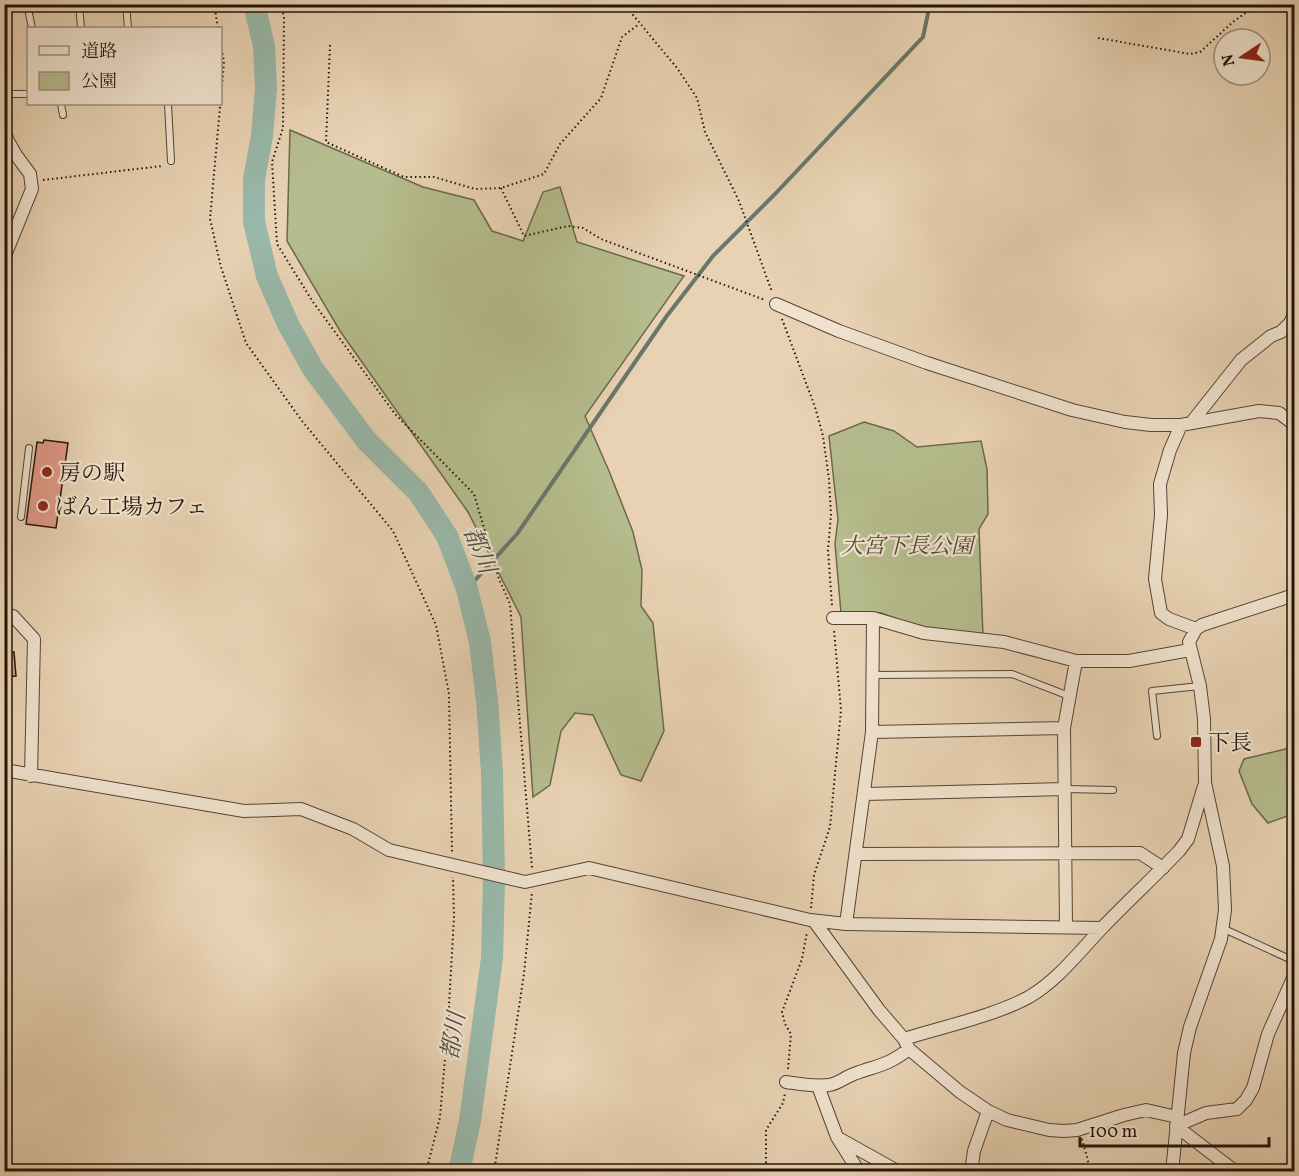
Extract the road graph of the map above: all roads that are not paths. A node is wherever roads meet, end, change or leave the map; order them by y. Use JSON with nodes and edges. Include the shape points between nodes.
{"nodes":[{"id":1,"x":27,"y":4,"type":"edge"},
{"id":2,"x":79,"y":4,"type":"edge"},
{"id":3,"x":126,"y":4,"type":"edge"},
{"id":4,"x":32,"y":27,"type":"edge"},
{"id":5,"x":81,"y":27,"type":"edge"},
{"id":6,"x":128,"y":27,"type":"edge"},
{"id":7,"x":4,"y":94,"type":"edge"},
{"id":8,"x":27,"y":94,"type":"edge"},
{"id":9,"x":62,"y":105,"type":"edge"},
{"id":10,"x":168,"y":105,"type":"edge"},
{"id":11,"x":63,"y":115,"type":"dead end"},
{"id":12,"x":4,"y":129,"type":"edge"},
{"id":13,"x":171,"y":161,"type":"road end"},
{"id":14,"x":4,"y":258,"type":"edge"},
{"id":15,"x":776,"y":304,"type":"road end"},
{"id":16,"x":1294,"y":314,"type":"edge"},
{"id":17,"x":1186,"y":424,"type":"junction"},
{"id":18,"x":1294,"y":424,"type":"edge"},
{"id":19,"x":29,"y":448,"type":"dead end"},
{"id":20,"x":21,"y":517,"type":"dead end"},
{"id":21,"x":1294,"y":596,"type":"edge"},
{"id":22,"x":4,"y":614,"type":"edge"},
{"id":23,"x":833,"y":618,"type":"dead end"},
{"id":24,"x":873,"y":618,"type":"junction"},
{"id":25,"x":1196,"y":629,"type":"junction"},
{"id":26,"x":1190,"y":650,"type":"junction"},
{"id":27,"x":1076,"y":661,"type":"junction"},
{"id":28,"x":873,"y":675,"type":"junction"},
{"id":29,"x":1200,"y":686,"type":"junction"},
{"id":30,"x":1070,"y":696,"type":"junction"},
{"id":31,"x":1064,"y":728,"type":"junction"},
{"id":32,"x":872,"y":732,"type":"junction"},
{"id":33,"x":1157,"y":736,"type":"dead end"},
{"id":34,"x":4,"y":770,"type":"edge"},
{"id":35,"x":31,"y":776,"type":"junction"},
{"id":36,"x":1205,"y":783,"type":"junction"},
{"id":37,"x":1064,"y":789,"type":"junction"},
{"id":38,"x":1113,"y":790,"type":"dead end"},
{"id":39,"x":864,"y":794,"type":"junction"},
{"id":40,"x":1065,"y":853,"type":"junction"},
{"id":41,"x":856,"y":854,"type":"junction"},
{"id":42,"x":1162,"y":868,"type":"junction"},
{"id":43,"x":812,"y":921,"type":"junction"},
{"id":44,"x":846,"y":924,"type":"junction"},
{"id":45,"x":1066,"y":927,"type":"junction"},
{"id":46,"x":1102,"y":928,"type":"junction"},
{"id":47,"x":1222,"y":928,"type":"junction"},
{"id":48,"x":1294,"y":962,"type":"edge"},
{"id":49,"x":1294,"y":976,"type":"edge"},
{"id":50,"x":906,"y":1044,"type":"junction"},
{"id":51,"x":786,"y":1082,"type":"road end"},
{"id":52,"x":818,"y":1086,"type":"junction"},
{"id":53,"x":988,"y":1111,"type":"junction"},
{"id":54,"x":1177,"y":1121,"type":"junction"},
{"id":55,"x":837,"y":1137,"type":"junction"},
{"id":56,"x":859,"y":1172,"type":"edge"},
{"id":57,"x":899,"y":1172,"type":"edge"},
{"id":58,"x":971,"y":1172,"type":"edge"},
{"id":59,"x":1172,"y":1172,"type":"edge"},
{"id":60,"x":1236,"y":1172,"type":"edge"}],
"edges":[{"from":1,"to":4,"type":"lane"},
{"from":2,"to":5,"type":"lane"},
{"from":3,"to":6,"type":"lane"},
{"from":7,"to":8,"type":"lane"},
{"from":9,"to":11,"type":"lane"},
{"from":10,"to":13,"type":"lane"},
{"from":12,"to":14,"type":"street","via":[[30,174],[32,189]]},
{"from":15,"to":17,"type":"street","via":[[905,355],[1072,410],[1125,422]]},
{"from":16,"to":17,"type":"street","via":[[1281,332],[1241,360]]},
{"from":17,"to":18,"type":"street","via":[[1259,411],[1278,413]]},
{"from":17,"to":25,"type":"street","via":[[1170,450],[1160,484],[1155,579],[1161,613]]},
{"from":19,"to":20,"type":"lane"},
{"from":21,"to":25,"type":"street","via":[[1210,621]]},
{"from":22,"to":35,"type":"street","via":[[13,616],[34,639]]},
{"from":23,"to":24,"type":"street"},
{"from":24,"to":27,"type":"street","via":[[924,633],[1004,642]]},
{"from":24,"to":28,"type":"street"},
{"from":25,"to":26,"type":"street","via":[[1189,642]]},
{"from":26,"to":27,"type":"street","via":[[1129,661]]},
{"from":26,"to":29,"type":"street"},
{"from":27,"to":30,"type":"street"},
{"from":28,"to":30,"type":"lane","via":[[1012,674]]},
{"from":28,"to":32,"type":"street"},
{"from":29,"to":33,"type":"lane","via":[[1152,691]]},
{"from":29,"to":36,"type":"street"},
{"from":30,"to":31,"type":"street"},
{"from":31,"to":32,"type":"street"},
{"from":31,"to":37,"type":"street"},
{"from":32,"to":39,"type":"street"},
{"from":34,"to":35,"type":"street"},
{"from":35,"to":43,"type":"street","via":[[244,811],[302,809],[353,829],[389,850],[529,881],[589,868]]},
{"from":36,"to":42,"type":"street","via":[[1188,839]]},
{"from":36,"to":47,"type":"street","via":[[1224,867]]},
{"from":37,"to":38,"type":"lane"},
{"from":37,"to":39,"type":"street"},
{"from":37,"to":40,"type":"street"},
{"from":39,"to":41,"type":"street"},
{"from":40,"to":41,"type":"street"},
{"from":40,"to":42,"type":"street","via":[[1140,853]]},
{"from":40,"to":45,"type":"street"},
{"from":41,"to":44,"type":"street"},
{"from":42,"to":46,"type":"street"},
{"from":43,"to":44,"type":"street"},
{"from":43,"to":50,"type":"street"},
{"from":44,"to":45,"type":"street"},
{"from":45,"to":46,"type":"street"},
{"from":46,"to":50,"type":"street","via":[[1059,974],[1028,997]]},
{"from":47,"to":48,"type":"lane"},
{"from":47,"to":54,"type":"street","via":[[1190,1026]]},
{"from":49,"to":54,"type":"street","via":[[1268,1034],[1246,1100],[1237,1109]]},
{"from":50,"to":52,"type":"street","via":[[894,1061],[831,1085]]},
{"from":50,"to":53,"type":"street","via":[[960,1092]]},
{"from":51,"to":52,"type":"street"},
{"from":52,"to":55,"type":"street"},
{"from":53,"to":54,"type":"street","via":[[1049,1130],[1080,1129],[1146,1110]]},
{"from":53,"to":58,"type":"street"},
{"from":54,"to":59,"type":"street"},
{"from":54,"to":60,"type":"street"},
{"from":55,"to":56,"type":"street"},
{"from":55,"to":57,"type":"street"}]}
